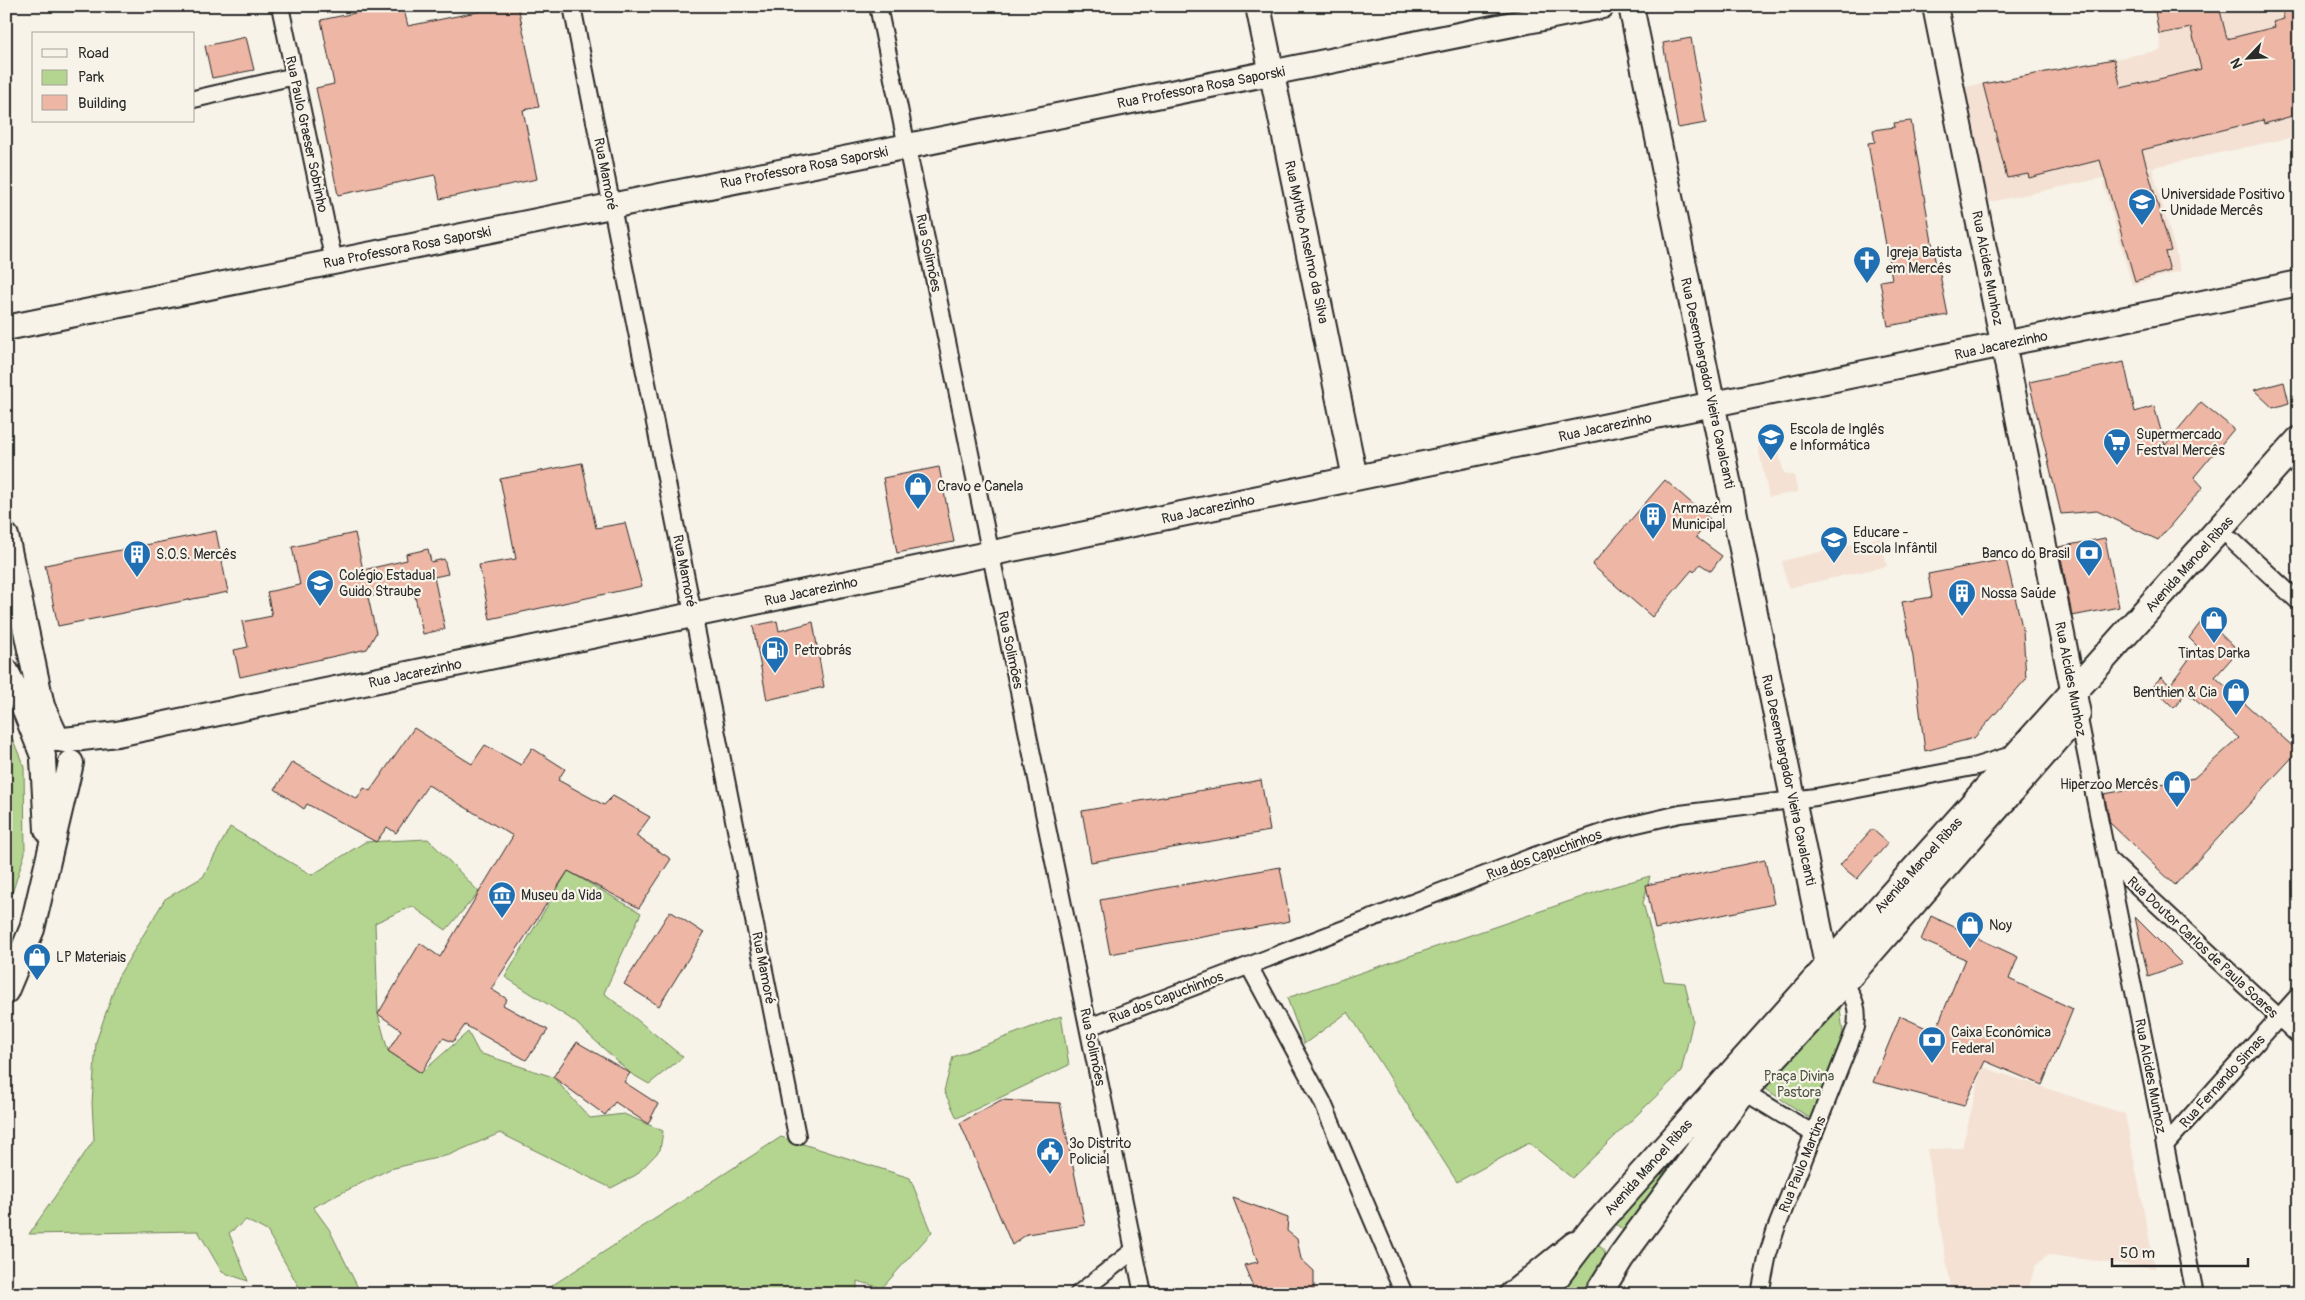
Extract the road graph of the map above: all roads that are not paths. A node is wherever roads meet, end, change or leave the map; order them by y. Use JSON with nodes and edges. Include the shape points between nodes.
{"nodes":[{"id":1,"x":280,"y":6,"type":"edge"},
{"id":2,"x":572,"y":6,"type":"edge"},
{"id":3,"x":878,"y":6,"type":"edge"},
{"id":4,"x":1258,"y":6,"type":"edge"},
{"id":5,"x":1602,"y":6,"type":"edge"},
{"id":6,"x":1631,"y":6,"type":"edge"},
{"id":7,"x":1935,"y":6,"type":"edge"},
{"id":8,"x":1272,"y":73,"type":"junction"},
{"id":9,"x":295,"y":76,"type":"junction"},
{"id":10,"x":195,"y":99,"type":"edge"},
{"id":11,"x":907,"y":146,"type":"junction"},
{"id":12,"x":612,"y":206,"type":"junction"},
{"id":13,"x":334,"y":262,"type":"junction"},
{"id":14,"x":2299,"y":283,"type":"edge"},
{"id":15,"x":6,"y":328,"type":"edge"},
{"id":16,"x":2003,"y":345,"type":"junction"},
{"id":17,"x":1712,"y":405,"type":"junction"},
{"id":18,"x":2299,"y":440,"type":"edge"},
{"id":19,"x":2299,"y":467,"type":"edge"},
{"id":20,"x":1355,"y":478,"type":"junction"},
{"id":21,"x":6,"y":536,"type":"edge"},
{"id":22,"x":2233,"y":541,"type":"junction"},
{"id":23,"x":991,"y":554,"type":"junction"},
{"id":24,"x":2299,"y":602,"type":"edge"},
{"id":25,"x":694,"y":615,"type":"junction"},
{"id":26,"x":6,"y":671,"type":"edge"},
{"id":27,"x":2076,"y":703,"type":"junction"},
{"id":28,"x":2020,"y":752,"type":"junction"},
{"id":29,"x":59,"y":753,"type":"junction"},
{"id":30,"x":1794,"y":799,"type":"junction"},
{"id":31,"x":2107,"y":858,"type":"junction"},
{"id":32,"x":1248,"y":966,"type":"junction"},
{"id":33,"x":1835,"y":974,"type":"junction"},
{"id":34,"x":6,"y":991,"type":"edge"},
{"id":35,"x":2299,"y":995,"type":"edge"},
{"id":36,"x":2279,"y":1018,"type":"junction"},
{"id":37,"x":1088,"y":1027,"type":"junction"},
{"id":38,"x":2299,"y":1036,"type":"edge"},
{"id":39,"x":1743,"y":1091,"type":"junction"},
{"id":40,"x":1814,"y":1134,"type":"junction"},
{"id":41,"x":798,"y":1136,"type":"dead end"},
{"id":42,"x":2165,"y":1145,"type":"junction"},
{"id":43,"x":1591,"y":1231,"type":"junction"},
{"id":44,"x":1134,"y":1250,"type":"junction"},
{"id":45,"x":1621,"y":1257,"type":"junction"},
{"id":46,"x":1078,"y":1294,"type":"edge"},
{"id":47,"x":1143,"y":1294,"type":"edge"},
{"id":48,"x":1404,"y":1294,"type":"edge"},
{"id":49,"x":1512,"y":1294,"type":"edge"},
{"id":50,"x":1543,"y":1294,"type":"edge"},
{"id":51,"x":1598,"y":1294,"type":"edge"},
{"id":52,"x":1760,"y":1294,"type":"edge"},
{"id":53,"x":2195,"y":1294,"type":"edge"}],
"edges":[{"from":1,"to":9,"type":"street","name":"Rua Paulo Graeser Sobrinho"},
{"from":2,"to":12,"type":"street","name":"Rua Mamoré"},
{"from":3,"to":11,"type":"street","name":"Rua Solimões"},
{"from":4,"to":8,"type":"street","name":"Rua Myltho Anselmo da Silva"},
{"from":5,"to":8,"type":"street","name":"Rua Professora Rosa Saporski"},
{"from":6,"to":17,"type":"street","name":"Rua Desembargador Vieira Cavalcanti"},
{"from":7,"to":16,"type":"street","name":"Rua Alcides Munhoz"},
{"from":8,"to":11,"type":"street","name":"Rua Professora Rosa Saporski"},
{"from":8,"to":20,"type":"street","name":"Rua Myltho Anselmo da Silva"},
{"from":9,"to":10,"type":"street"},
{"from":9,"to":13,"type":"street","name":"Rua Paulo Graeser Sobrinho"},
{"from":11,"to":12,"type":"street","name":"Rua Professora Rosa Saporski"},
{"from":11,"to":23,"type":"street","name":"Rua Solimões"},
{"from":12,"to":13,"type":"street","name":"Rua Professora Rosa Saporski"},
{"from":12,"to":25,"type":"street","name":"Rua Mamoré"},
{"from":13,"to":15,"type":"street","name":"Rua Professora Rosa Saporski"},
{"from":14,"to":16,"type":"street","name":"Rua Jacarezinho"},
{"from":16,"to":17,"type":"street","name":"Rua Jacarezinho"},
{"from":16,"to":27,"type":"street","name":"Rua Alcides Munhoz"},
{"from":17,"to":20,"type":"street","name":"Rua Jacarezinho"},
{"from":17,"to":30,"type":"street","name":"Rua Desembargador Vieira Cavalcanti"},
{"from":18,"to":27,"type":"main road","name":"Avenida Manoel Ribas"},
{"from":19,"to":22,"type":"main road","name":"Avenida Manoel Ribas"},
{"from":20,"to":23,"type":"street","name":"Rua Jacarezinho"},
{"from":21,"to":29,"type":"street","via":[[40,699]]},
{"from":22,"to":24,"type":"street"},
{"from":22,"to":27,"type":"main road","name":"Avenida Manoel Ribas"},
{"from":23,"to":25,"type":"street","name":"Rua Jacarezinho"},
{"from":23,"to":37,"type":"street","name":"Rua Solimões"},
{"from":25,"to":29,"type":"street","name":"Rua Jacarezinho","via":[[117,734]]},
{"from":25,"to":41,"type":"street","name":"Rua Mamoré"},
{"from":26,"to":29,"type":"street","via":[[20,698]]},
{"from":27,"to":28,"type":"main road","name":"Avenida Manoel Ribas"},
{"from":27,"to":31,"type":"street","name":"Rua Alcides Munhoz"},
{"from":27,"to":33,"type":"main road","name":"Avenida Manoel Ribas"},
{"from":28,"to":30,"type":"street","name":"Rua dos Capuchinhos","via":[[1973,768]]},
{"from":28,"to":33,"type":"main road","name":"Avenida Manoel Ribas"},
{"from":29,"to":34,"type":"street","via":[[48,858],[32,929]]},
{"from":30,"to":32,"type":"street","name":"Rua dos Capuchinhos","via":[[1680,814],[1611,830],[1534,856]]},
{"from":30,"to":33,"type":"street","name":"Rua Desembargador Vieira Cavalcanti"},
{"from":31,"to":36,"type":"street","name":"Rua Doutor Carlos de Paula Soares"},
{"from":31,"to":42,"type":"street","name":"Rua Alcides Munhoz"},
{"from":32,"to":37,"type":"street","name":"Rua dos Capuchinhos"},
{"from":32,"to":48,"type":"street","via":[[1322,1101]]},
{"from":33,"to":39,"type":"main road","name":"Avenida Manoel Ribas"},
{"from":33,"to":40,"type":"street","name":"Rua Paulo Martins","via":[[1855,1000],[1858,1014],[1856,1027]]},
{"from":33,"to":43,"type":"main road","name":"Avenida Manoel Ribas"},
{"from":35,"to":36,"type":"street","name":"Rua Fernando Simas"},
{"from":36,"to":38,"type":"street","name":"Rua Doutor Carlos de Paula Soares"},
{"from":36,"to":42,"type":"street","name":"Rua Fernando Simas"},
{"from":37,"to":44,"type":"street","name":"Rua Solimões"},
{"from":39,"to":40,"type":"street"},
{"from":39,"to":45,"type":"main road","name":"Avenida Manoel Ribas"},
{"from":40,"to":52,"type":"street","name":"Rua Paulo Martins","via":[[1768,1254]]},
{"from":42,"to":53,"type":"street","name":"Rua Alcides Munhoz"},
{"from":43,"to":45,"type":"main road","via":[[1601,1236]]},
{"from":43,"to":49,"type":"street"},
{"from":43,"to":50,"type":"main road","name":"Avenida Manoel Ribas"},
{"from":44,"to":46,"type":"street"},
{"from":44,"to":47,"type":"street","name":"Rua Solimões"},
{"from":45,"to":51,"type":"main road","name":"Avenida Manoel Ribas"}]}
